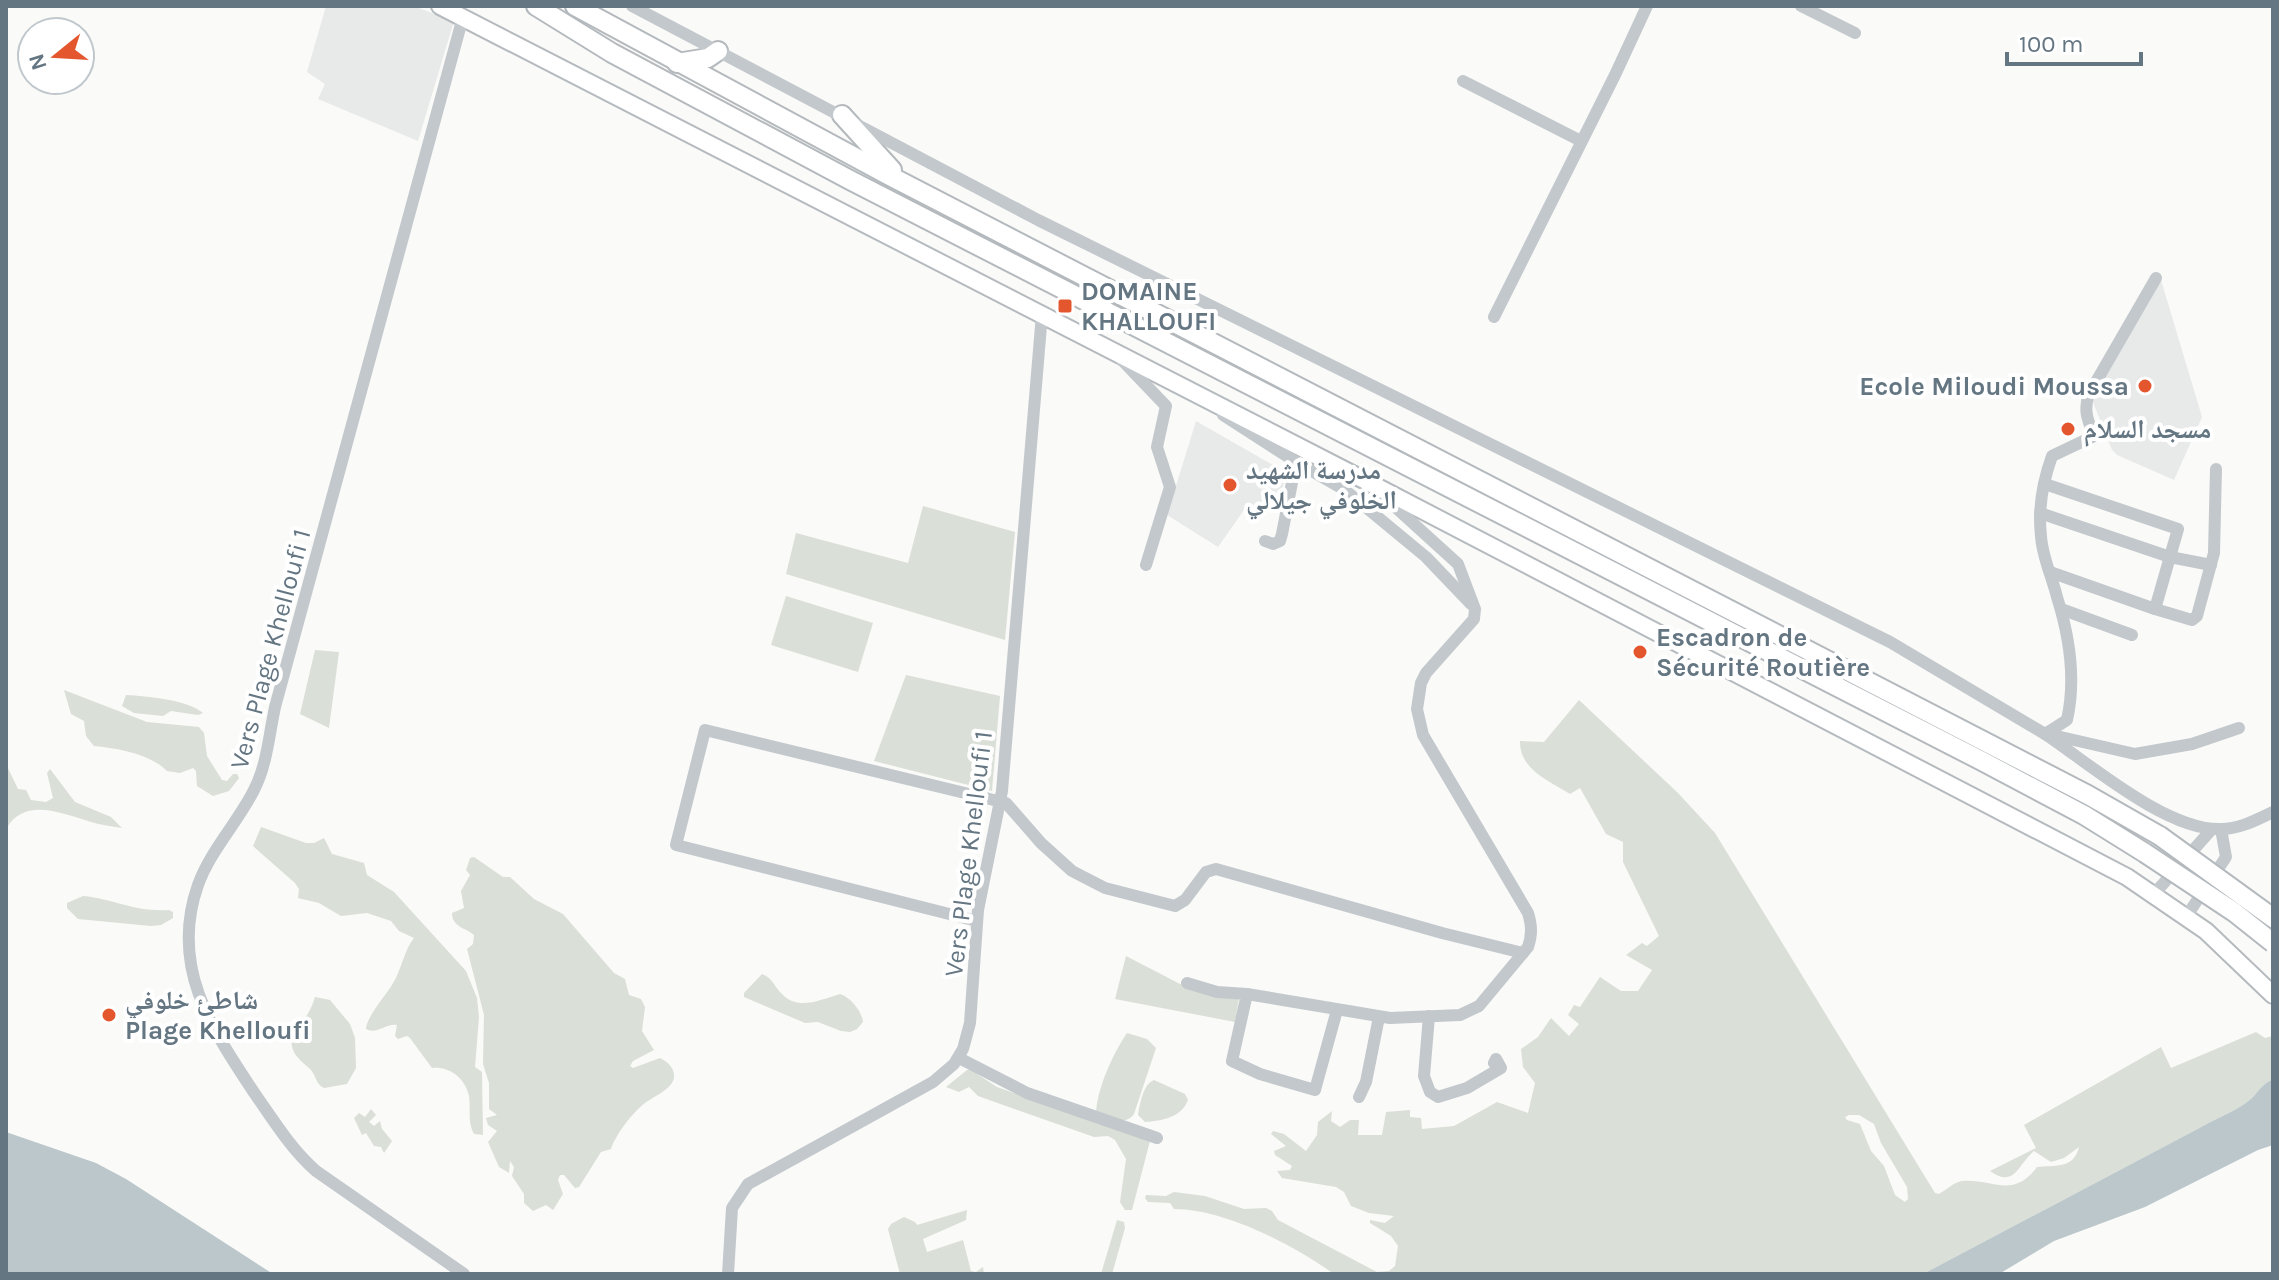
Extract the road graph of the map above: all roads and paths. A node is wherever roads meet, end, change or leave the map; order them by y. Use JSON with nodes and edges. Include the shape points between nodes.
{"nodes":[{"id":1,"x":440,"y":6,"type":"edge"},
{"id":2,"x":536,"y":6,"type":"edge"},
{"id":3,"x":575,"y":6,"type":"edge"},
{"id":4,"x":632,"y":6,"type":"edge"},
{"id":5,"x":1647,"y":6,"type":"edge"},
{"id":6,"x":1801,"y":6,"type":"edge"},
{"id":7,"x":463,"y":17,"type":"junction"},
{"id":8,"x":1855,"y":33,"type":"dead end"},
{"id":9,"x":718,"y":51,"type":"junction"},
{"id":10,"x":677,"y":63,"type":"junction"},
{"id":11,"x":1463,"y":81,"type":"dead end"},
{"id":12,"x":842,"y":115,"type":"junction"},
{"id":13,"x":1581,"y":141,"type":"junction"},
{"id":14,"x":906,"y":184,"type":"junction"},
{"id":15,"x":2156,"y":278,"type":"dead end"},
{"id":16,"x":1042,"y":314,"type":"junction"},
{"id":17,"x":1494,"y":317,"type":"dead end"},
{"id":18,"x":1113,"y":351,"type":"junction"},
{"id":19,"x":1177,"y":385,"type":"junction"},
{"id":20,"x":1296,"y":462,"type":"junction"},
{"id":21,"x":2216,"y":469,"type":"dead end"},
{"id":22,"x":1364,"y":480,"type":"junction"},
{"id":23,"x":2045,"y":484,"type":"junction"},
{"id":24,"x":2040,"y":513,"type":"junction"},
{"id":25,"x":1417,"y":524,"type":"junction"},
{"id":26,"x":1387,"y":525,"type":"junction"},
{"id":27,"x":1265,"y":541,"type":"dead end"},
{"id":28,"x":2170,"y":557,"type":"junction"},
{"id":29,"x":1146,"y":565,"type":"dead end"},
{"id":30,"x":2211,"y":565,"type":"junction"},
{"id":31,"x":2050,"y":572,"type":"junction"},
{"id":32,"x":1475,"y":609,"type":"junction"},
{"id":33,"x":2061,"y":609,"type":"junction"},
{"id":34,"x":2155,"y":609,"type":"junction"},
{"id":35,"x":2132,"y":635,"type":"dead end"},
{"id":36,"x":2239,"y":728,"type":"dead end"},
{"id":37,"x":2045,"y":734,"type":"junction"},
{"id":38,"x":1000,"y":802,"type":"junction"},
{"id":39,"x":2273,"y":812,"type":"edge"},
{"id":40,"x":2216,"y":829,"type":"junction"},
{"id":41,"x":2154,"y":894,"type":"junction"},
{"id":42,"x":2186,"y":917,"type":"junction"},
{"id":43,"x":2273,"y":918,"type":"edge"},
{"id":44,"x":977,"y":921,"type":"junction"},
{"id":45,"x":2273,"y":943,"type":"edge"},
{"id":46,"x":1523,"y":953,"type":"junction"},
{"id":47,"x":1187,"y":983,"type":"dead end"},
{"id":48,"x":1247,"y":994,"type":"junction"},
{"id":49,"x":2273,"y":995,"type":"edge"},
{"id":50,"x":1337,"y":1010,"type":"junction"},
{"id":51,"x":1429,"y":1016,"type":"junction"},
{"id":52,"x":1379,"y":1017,"type":"junction"},
{"id":53,"x":959,"y":1058,"type":"junction"},
{"id":54,"x":1494,"y":1063,"type":"dead end"},
{"id":55,"x":1359,"y":1097,"type":"dead end"},
{"id":56,"x":1157,"y":1138,"type":"dead end"},
{"id":57,"x":464,"y":1274,"type":"edge"},
{"id":58,"x":728,"y":1274,"type":"edge"}],
"edges":[{"from":1,"to":7,"type":"main road"},
{"from":2,"to":45,"type":"highway","bridge":true,"via":[[612,53],[850,180],[2084,815]]},
{"from":3,"to":10,"type":"highway"},
{"from":4,"to":9,"type":"street"},
{"from":5,"to":13,"type":"street"},
{"from":6,"to":8,"type":"street"},
{"from":7,"to":16,"type":"main road"},
{"from":7,"to":57,"type":"street","name":"Vers Plage Khelloufi 1","via":[[275,707],[262,772],[200,878],[189,932],[196,986],[211,1026],[297,1152],[316,1171]]},
{"from":9,"to":10,"type":"highway"},
{"from":9,"to":12,"type":"street"},
{"from":10,"to":14,"type":"highway"},
{"from":11,"to":13,"type":"street"},
{"from":12,"to":14,"type":"highway"},
{"from":12,"to":37,"type":"street","via":[[1066,234],[1890,642]]},
{"from":13,"to":17,"type":"street"},
{"from":14,"to":43,"type":"highway","bridge":true,"via":[[2073,787],[2160,836]]},
{"from":15,"to":23,"type":"street","via":[[2089,394],[2086,416],[2094,436],[2052,456]]},
{"from":16,"to":18,"type":"main road"},
{"from":16,"to":38,"type":"street","name":"Vers Plage Khelloufi 1"},
{"from":18,"to":19,"type":"main road"},
{"from":18,"to":29,"type":"street","via":[[1166,406],[1157,447],[1170,487]]},
{"from":19,"to":20,"type":"street"},
{"from":19,"to":22,"type":"main road"},
{"from":20,"to":26,"type":"street","via":[[1345,490]]},
{"from":20,"to":27,"type":"street","via":[[1280,541]]},
{"from":21,"to":30,"type":"street"},
{"from":22,"to":25,"type":"street"},
{"from":22,"to":41,"type":"main road"},
{"from":23,"to":24,"type":"street"},
{"from":23,"to":28,"type":"street","via":[[2178,529]]},
{"from":24,"to":28,"type":"street"},
{"from":24,"to":31,"type":"street"},
{"from":25,"to":26,"type":"street"},
{"from":25,"to":32,"type":"street","via":[[1458,564]]},
{"from":26,"to":32,"type":"street"},
{"from":28,"to":30,"type":"street"},
{"from":28,"to":34,"type":"street"},
{"from":30,"to":34,"type":"street","via":[[2192,620]]},
{"from":31,"to":33,"type":"street"},
{"from":31,"to":34,"type":"street"},
{"from":32,"to":46,"type":"street","via":[[1474,619],[1426,673],[1418,718],[1430,750],[1528,913],[1532,931]]},
{"from":33,"to":35,"type":"street"},
{"from":33,"to":37,"type":"street","via":[[2071,703],[2067,720]]},
{"from":36,"to":37,"type":"street","via":[[2192,744],[2135,754]]},
{"from":37,"to":40,"type":"street","via":[[2163,815]]},
{"from":38,"to":44,"type":"street","name":"Vers Plage Khelloufi 1"},
{"from":38,"to":44,"type":"street","via":[[705,730],[676,845]]},
{"from":38,"to":46,"type":"street","via":[[1011,807],[1072,871],[1105,888],[1175,906],[1206,872],[1216,869]]},
{"from":39,"to":40,"type":"street","via":[[2246,825]]},
{"from":40,"to":41,"type":"street"},
{"from":40,"to":42,"type":"street","via":[[2226,857]]},
{"from":41,"to":42,"type":"main road"},
{"from":42,"to":49,"type":"main road"},
{"from":44,"to":53,"type":"street","name":"Vers Plage Khelloufi 1","via":[[970,1023]]},
{"from":46,"to":51,"type":"street","via":[[1479,1006],[1460,1015]]},
{"from":47,"to":48,"type":"street"},
{"from":48,"to":50,"type":"street"},
{"from":48,"to":50,"type":"street","via":[[1232,1061],[1315,1090]]},
{"from":50,"to":52,"type":"street"},
{"from":51,"to":52,"type":"street"},
{"from":51,"to":54,"type":"street","via":[[1424,1076],[1430,1092],[1438,1097],[1467,1088],[1501,1068],[1496,1059]]},
{"from":52,"to":55,"type":"street"},
{"from":53,"to":56,"type":"street","via":[[1027,1093]]},
{"from":53,"to":58,"type":"street","via":[[923,1088],[748,1184],[732,1208]]}]}
